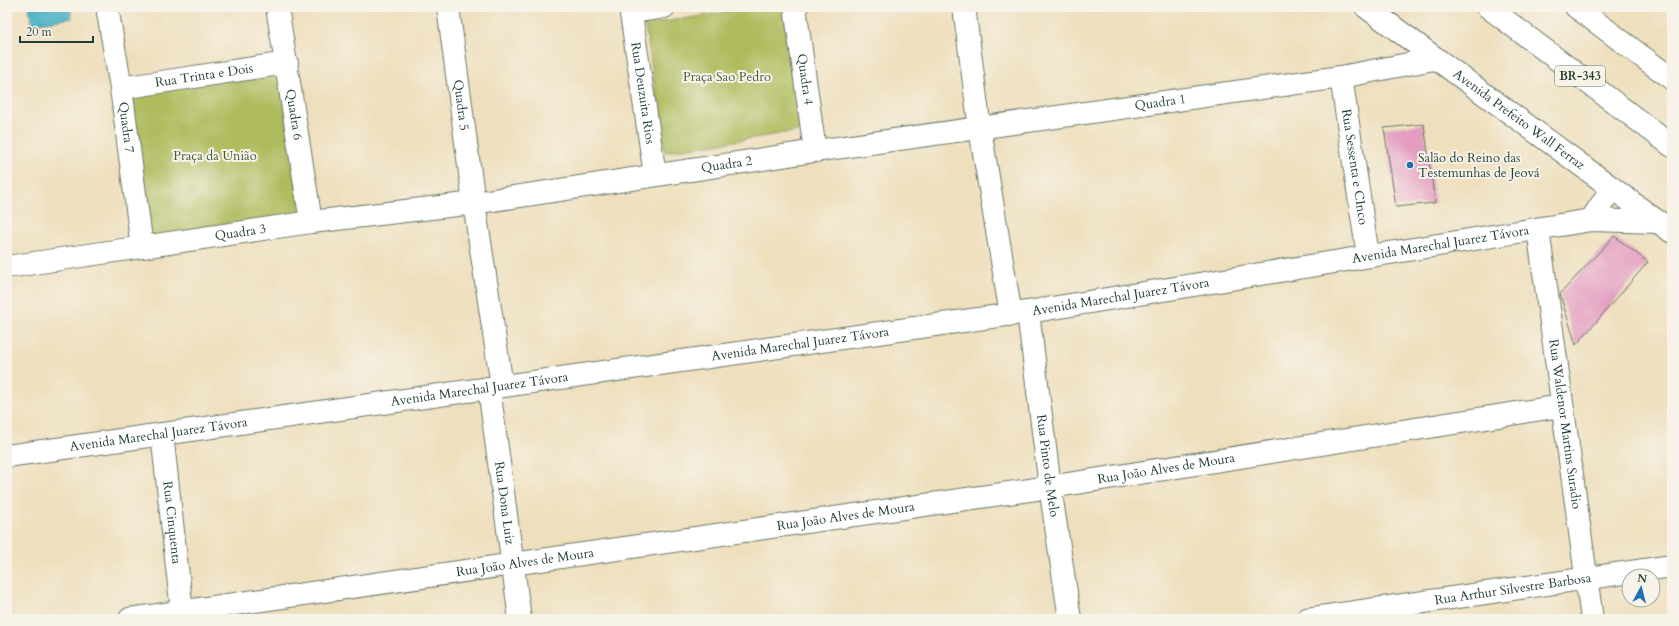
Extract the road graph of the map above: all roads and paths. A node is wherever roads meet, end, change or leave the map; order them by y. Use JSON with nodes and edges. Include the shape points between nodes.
{"nodes":[{"id":1,"x":107,"y":7,"type":"edge"},
{"id":2,"x":277,"y":7,"type":"edge"},
{"id":3,"x":448,"y":7,"type":"edge"},
{"id":4,"x":664,"y":7,"type":"edge"},
{"id":5,"x":795,"y":7,"type":"edge"},
{"id":6,"x":964,"y":7,"type":"edge"},
{"id":7,"x":1366,"y":7,"type":"edge"},
{"id":8,"x":1488,"y":7,"type":"edge"},
{"id":9,"x":1576,"y":7,"type":"edge"},
{"id":10,"x":630,"y":9,"type":"edge"},
{"id":11,"x":1434,"y":59,"type":"junction"},
{"id":12,"x":287,"y":63,"type":"junction"},
{"id":13,"x":1341,"y":77,"type":"junction"},
{"id":14,"x":1672,"y":79,"type":"edge"},
{"id":15,"x":121,"y":88,"type":"junction"},
{"id":16,"x":980,"y":129,"type":"junction"},
{"id":17,"x":1672,"y":146,"type":"edge"},
{"id":18,"x":815,"y":151,"type":"junction"},
{"id":19,"x":655,"y":175,"type":"junction"},
{"id":20,"x":1612,"y":188,"type":"junction"},
{"id":21,"x":474,"y":203,"type":"junction"},
{"id":22,"x":1591,"y":220,"type":"junction"},
{"id":23,"x":311,"y":222,"type":"junction"},
{"id":24,"x":1666,"y":227,"type":"edge"},
{"id":25,"x":1538,"y":229,"type":"junction"},
{"id":26,"x":142,"y":247,"type":"junction"},
{"id":27,"x":1368,"y":256,"type":"junction"},
{"id":28,"x":7,"y":267,"type":"edge"},
{"id":29,"x":1020,"y":313,"type":"junction"},
{"id":30,"x":496,"y":387,"type":"junction"},
{"id":31,"x":1562,"y":406,"type":"junction"},
{"id":32,"x":162,"y":434,"type":"junction"},
{"id":33,"x":8,"y":452,"type":"edge"},
{"id":34,"x":1050,"y":487,"type":"junction"},
{"id":35,"x":514,"y":565,"type":"junction"},
{"id":36,"x":1672,"y":566,"type":"edge"},
{"id":37,"x":1586,"y":579,"type":"junction"},
{"id":38,"x":182,"y":611,"type":"junction"},
{"id":39,"x":1422,"y":611,"type":"edge"},
{"id":40,"x":130,"y":619,"type":"edge"},
{"id":41,"x":520,"y":619,"type":"edge"},
{"id":42,"x":1070,"y":619,"type":"edge"},
{"id":43,"x":1307,"y":619,"type":"edge"},
{"id":44,"x":1592,"y":619,"type":"edge"}],
"edges":[{"from":1,"to":15,"type":"main road","name":"Quadra 7"},
{"from":2,"to":12,"type":"main road","name":"Quadra 6"},
{"from":3,"to":21,"type":"main road","name":"Quadra 5"},
{"from":4,"to":10,"type":"main road"},
{"from":5,"to":18,"type":"main road","name":"Quadra 4"},
{"from":6,"to":16,"type":"main road","name":"Rua Pinto de Melo"},
{"from":7,"to":11,"type":"main road","name":"Avenida Prefeito Wall Ferraz"},
{"from":8,"to":17,"type":"main road","number":"BR-343"},
{"from":9,"to":14,"type":"main road"},
{"from":10,"to":19,"type":"main road","name":"Rua Deuzuita Rios"},
{"from":11,"to":13,"type":"main road","name":"Quadra 1"},
{"from":11,"to":20,"type":"main road","name":"Avenida Prefeito Wall Ferraz"},
{"from":12,"to":15,"type":"main road","name":"Rua Trinta e Dois"},
{"from":12,"to":23,"type":"main road","name":"Quadra 6"},
{"from":13,"to":16,"type":"main road","name":"Quadra 1"},
{"from":13,"to":27,"type":"main road","name":"Rua Sessenta e CInco"},
{"from":15,"to":26,"type":"main road","name":"Quadra 7"},
{"from":16,"to":18,"type":"main road","name":"Quadra 2"},
{"from":16,"to":29,"type":"main road","name":"Rua Pinto de Melo"},
{"from":18,"to":19,"type":"main road","name":"Quadra 2"},
{"from":19,"to":21,"type":"main road","name":"Quadra 2"},
{"from":20,"to":22,"type":"main road"},
{"from":20,"to":24,"type":"main road","name":"Avenida Prefeito Wall Ferraz"},
{"from":21,"to":23,"type":"main road","name":"Quadra 3"},
{"from":21,"to":30,"type":"main road","name":"Rua Dona Luiz"},
{"from":22,"to":24,"type":"main road","name":"Avenida Marechal Juarez Távora"},
{"from":22,"to":25,"type":"main road","name":"Avenida Marechal Juarez Távora"},
{"from":23,"to":26,"type":"main road","name":"Quadra 3"},
{"from":25,"to":27,"type":"main road","name":"Avenida Marechal Juarez Távora"},
{"from":25,"to":31,"type":"main road","name":"Rua Waldenor Martins Suradio"},
{"from":26,"to":28,"type":"main road","name":"Quadra 3"},
{"from":27,"to":29,"type":"main road","name":"Avenida Marechal Juarez Távora"},
{"from":29,"to":30,"type":"main road","name":"Avenida Marechal Juarez Távora"},
{"from":29,"to":34,"type":"main road","name":"Rua Pinto de Melo"},
{"from":30,"to":32,"type":"main road","name":"Avenida Marechal Juarez Távora"},
{"from":30,"to":35,"type":"main road","name":"Rua Dona Luiz"},
{"from":31,"to":34,"type":"main road","name":"Rua João Alves de Moura"},
{"from":31,"to":37,"type":"main road","name":"Rua Waldenor Martins Suradio"},
{"from":32,"to":33,"type":"main road","name":"Avenida Marechal Juarez Távora"},
{"from":32,"to":38,"type":"main road","name":"Rua Cinquenta"},
{"from":34,"to":35,"type":"main road","name":"Rua João Alves de Moura"},
{"from":34,"to":42,"type":"main road","name":"Rua Pinto de Melo"},
{"from":35,"to":38,"type":"main road","name":"Rua João Alves de Moura"},
{"from":35,"to":41,"type":"main road","name":"Rua Dona Luiz"},
{"from":36,"to":37,"type":"main road","name":"Rua Arthur Silvestre Barbosa"},
{"from":37,"to":39,"type":"main road","name":"Rua Arthur Silvestre Barbosa"},
{"from":37,"to":44,"type":"main road","name":"Rua Waldenor Martins Suradio"},
{"from":38,"to":40,"type":"main road","name":"Rua João Alves de Moura"},
{"from":39,"to":43,"type":"main road","name":"Rua Arthur Silvestre Barbosa"}]}
